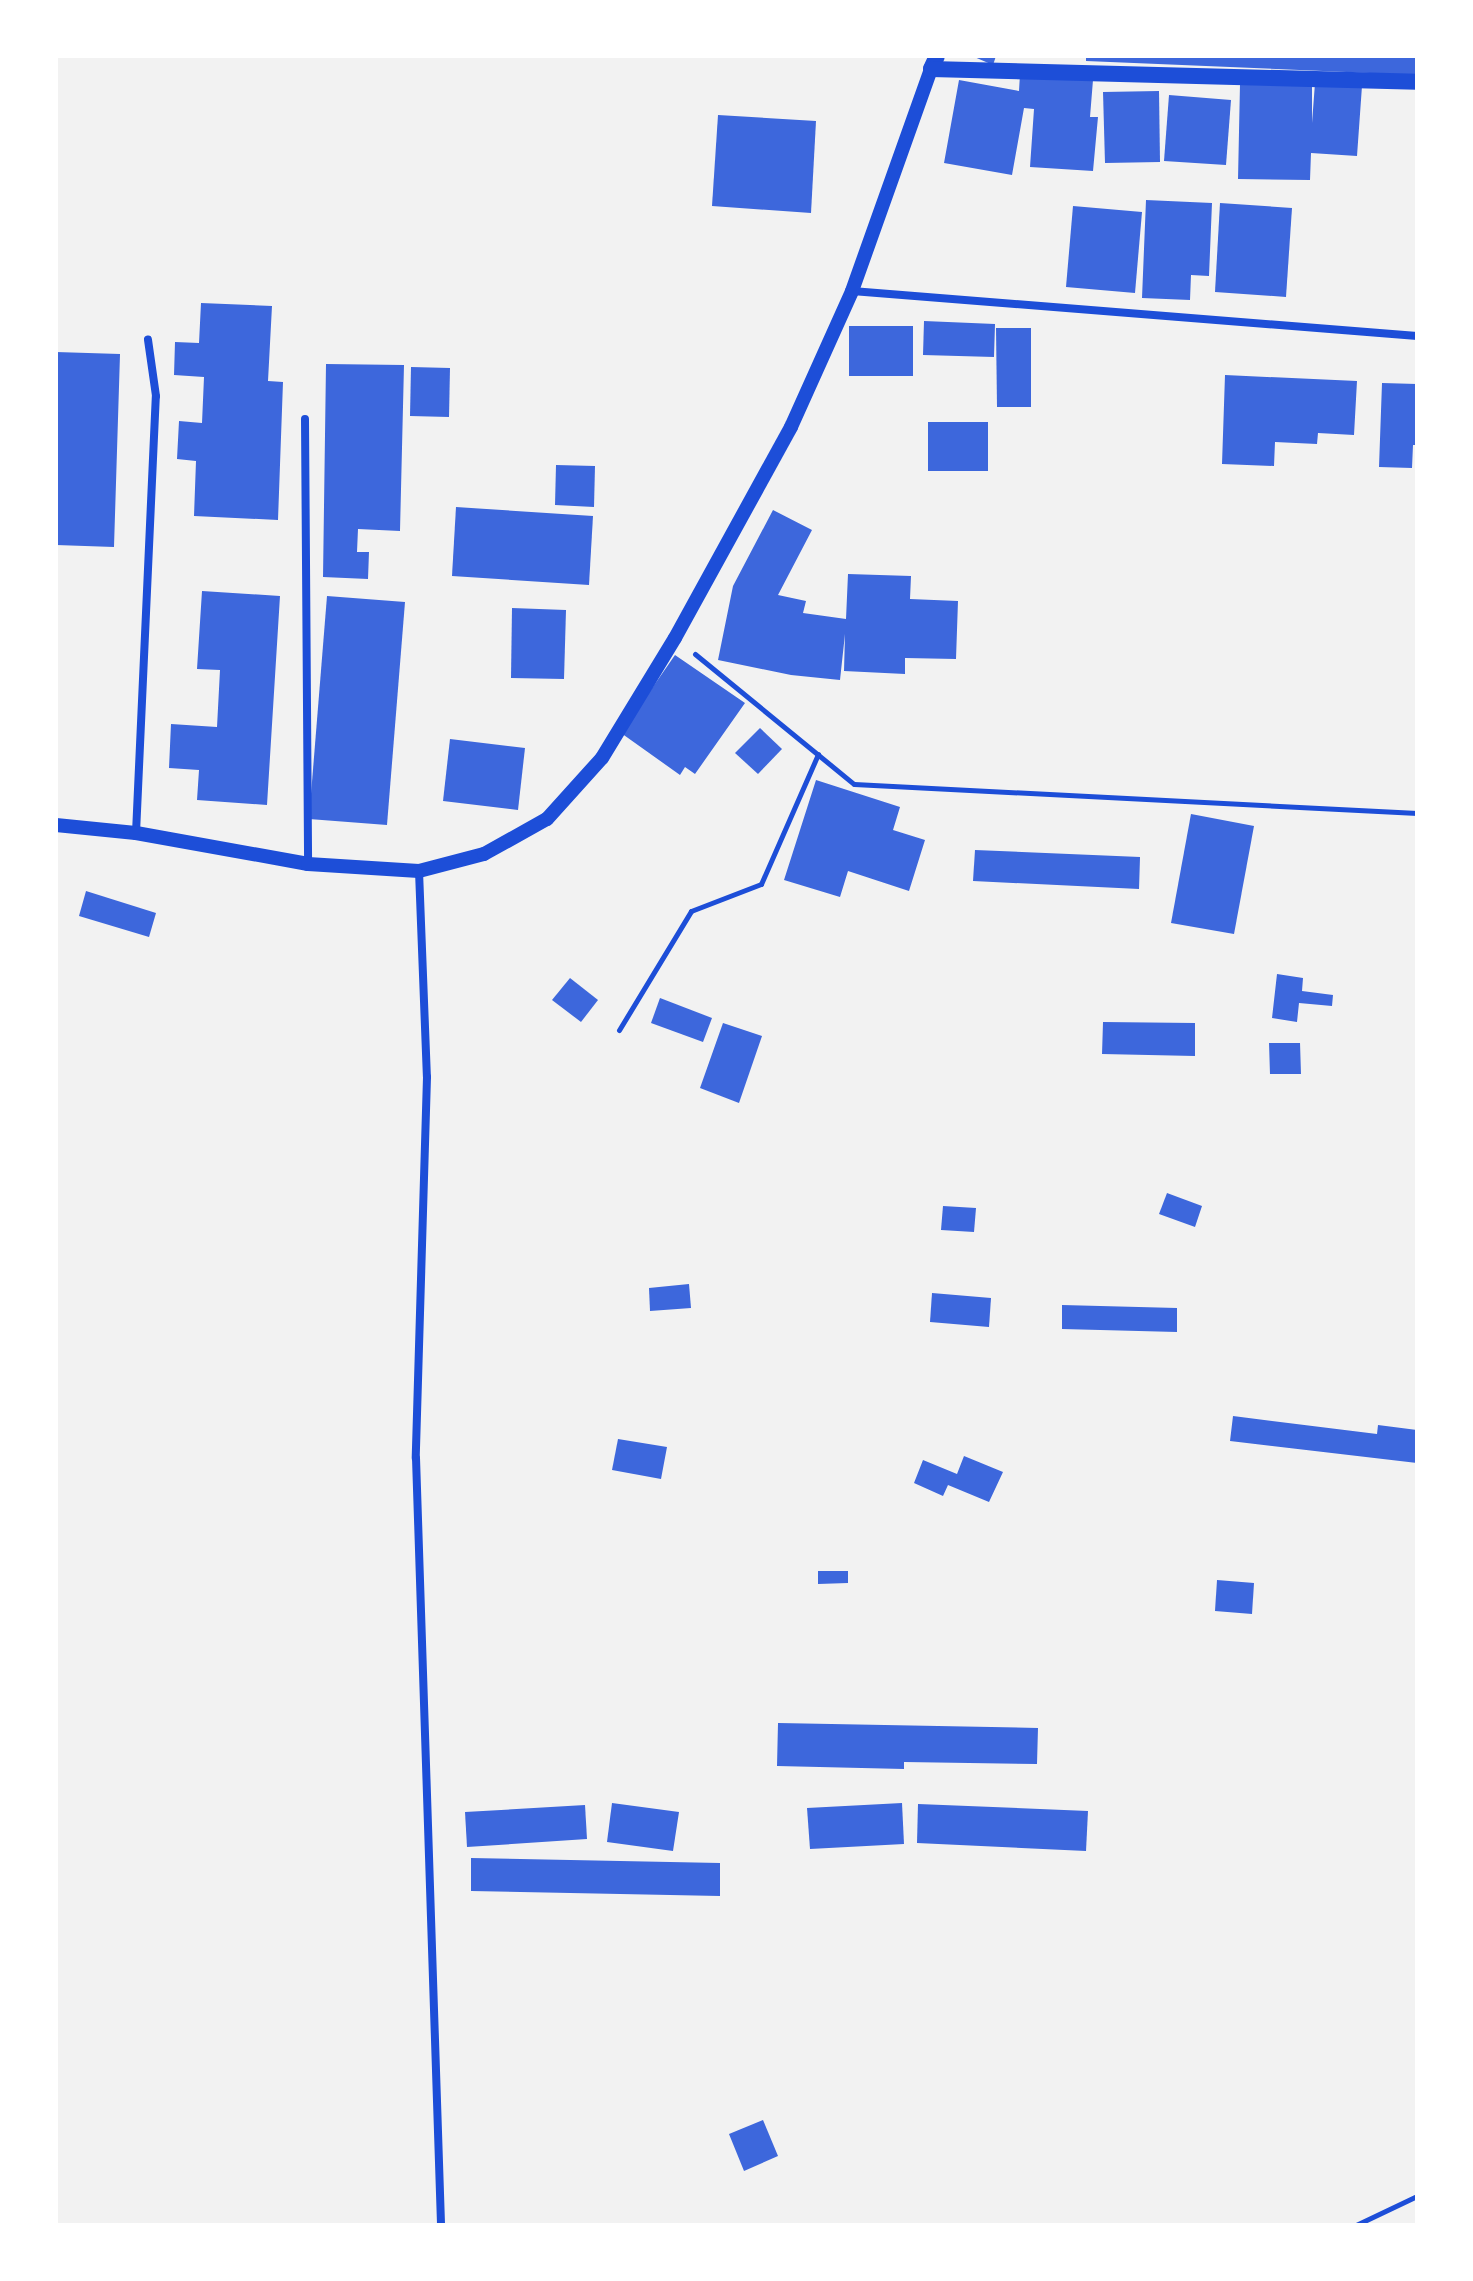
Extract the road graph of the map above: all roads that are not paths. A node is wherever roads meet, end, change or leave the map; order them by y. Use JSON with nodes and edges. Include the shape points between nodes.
{"nodes":[{"id":1,"x":934,"y":63,"type":"edge"},
{"id":2,"x":1417,"y":82,"type":"edge"},
{"id":3,"x":852,"y":291,"type":"junction"},
{"id":4,"x":1417,"y":336,"type":"edge"},
{"id":5,"x":148,"y":340,"type":"dead end"},
{"id":6,"x":305,"y":419,"type":"dead end"},
{"id":7,"x":56,"y":825,"type":"edge"},
{"id":8,"x":136,"y":833,"type":"junction"},
{"id":9,"x":308,"y":864,"type":"junction"},
{"id":10,"x":419,"y":871,"type":"junction"},
{"id":11,"x":441,"y":2225,"type":"edge"}],
"edges":[{"from":1,"to":2,"type":"main road"},
{"from":1,"to":3,"type":"street"},
{"from":3,"to":4,"type":"street"},
{"from":3,"to":10,"type":"street","via":[[791,427],[602,758],[547,819],[484,854]]},
{"from":5,"to":8,"type":"street","via":[[156,396]]},
{"from":6,"to":9,"type":"street"},
{"from":7,"to":8,"type":"street"},
{"from":8,"to":9,"type":"street"},
{"from":9,"to":10,"type":"street"},
{"from":10,"to":11,"type":"street","via":[[427,1077],[416,1458]]}]}
